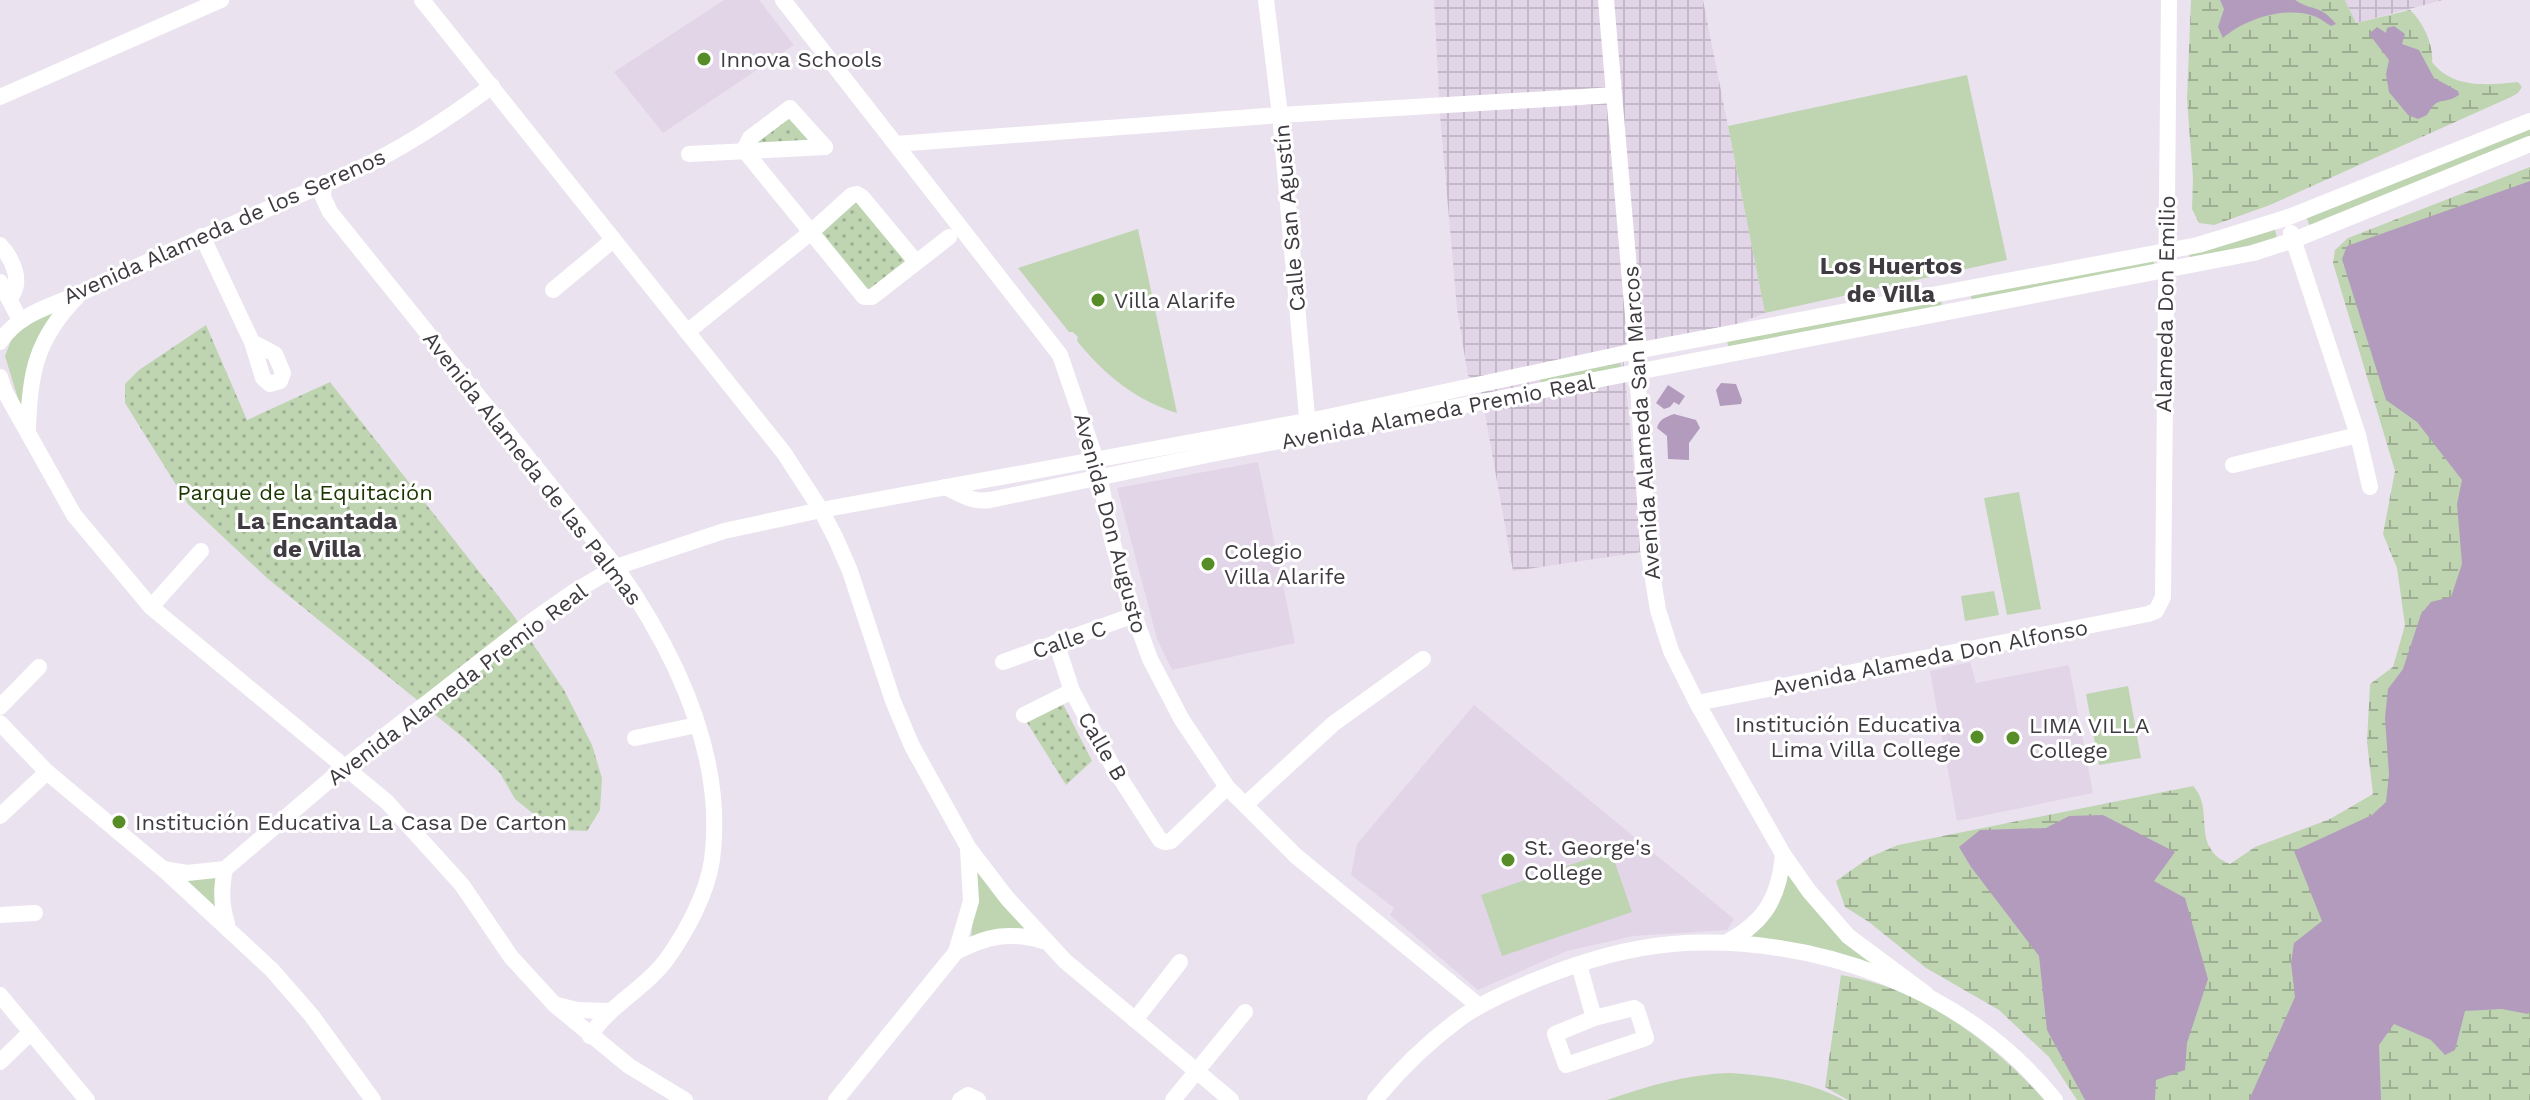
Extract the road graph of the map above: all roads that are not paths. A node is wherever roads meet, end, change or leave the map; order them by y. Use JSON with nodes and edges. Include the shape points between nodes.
{"nodes":[{"id":1,"x":221,"y":0,"type":"edge"},
{"id":2,"x":422,"y":0,"type":"edge"},
{"id":3,"x":783,"y":0,"type":"edge"},
{"id":4,"x":1266,"y":0,"type":"edge"},
{"id":5,"x":1606,"y":0,"type":"edge"},
{"id":6,"x":2169,"y":0,"type":"edge"},
{"id":7,"x":492,"y":86,"type":"junction"},
{"id":8,"x":1614,"y":95,"type":"junction"},
{"id":9,"x":0,"y":97,"type":"edge"},
{"id":10,"x":1280,"y":115,"type":"junction"},
{"id":11,"x":2530,"y":121,"type":"edge"},
{"id":12,"x":896,"y":144,"type":"junction"},
{"id":13,"x":2530,"y":144,"type":"edge"},
{"id":14,"x":689,"y":154,"type":"dead end"},
{"id":15,"x":324,"y":184,"type":"junction"},
{"id":16,"x":292,"y":198,"type":"junction"},
{"id":17,"x":330,"y":212,"type":"junction"},
{"id":18,"x":2286,"y":218,"type":"junction"},
{"id":19,"x":810,"y":233,"type":"junction"},
{"id":20,"x":202,"y":236,"type":"junction"},
{"id":21,"x":949,"y":237,"type":"dead end"},
{"id":22,"x":613,"y":240,"type":"junction"},
{"id":23,"x":2294,"y":240,"type":"junction"},
{"id":24,"x":0,"y":245,"type":"edge"},
{"id":25,"x":2165,"y":251,"type":"junction"},
{"id":26,"x":916,"y":262,"type":"junction"},
{"id":27,"x":2165,"y":269,"type":"junction"},
{"id":28,"x":0,"y":282,"type":"edge"},
{"id":29,"x":553,"y":290,"type":"dead end"},
{"id":30,"x":82,"y":293,"type":"junction"},
{"id":31,"x":9,"y":299,"type":"junction"},
{"id":32,"x":20,"y":320,"type":"junction"},
{"id":33,"x":687,"y":332,"type":"junction"},
{"id":34,"x":0,"y":342,"type":"edge"},
{"id":35,"x":252,"y":342,"type":"dead end"},
{"id":36,"x":1636,"y":351,"type":"junction"},
{"id":37,"x":1637,"y":373,"type":"junction"},
{"id":38,"x":1523,"y":375,"type":"junction"},
{"id":39,"x":0,"y":377,"type":"edge"},
{"id":40,"x":1470,"y":386,"type":"junction"},
{"id":41,"x":1527,"y":393,"type":"junction"},
{"id":42,"x":1474,"y":403,"type":"junction"},
{"id":43,"x":1308,"y":428,"type":"junction"},
{"id":44,"x":28,"y":433,"type":"junction"},
{"id":45,"x":2358,"y":435,"type":"junction"},
{"id":46,"x":1222,"y":444,"type":"junction"},
{"id":47,"x":1096,"y":460,"type":"junction"},
{"id":48,"x":2233,"y":465,"type":"dead end"},
{"id":49,"x":1100,"y":478,"type":"junction"},
{"id":50,"x":945,"y":487,"type":"junction"},
{"id":51,"x":2370,"y":487,"type":"dead end"},
{"id":52,"x":821,"y":510,"type":"junction"},
{"id":53,"x":201,"y":551,"type":"dead end"},
{"id":54,"x":616,"y":567,"type":"junction"},
{"id":55,"x":2159,"y":606,"type":"joint"},
{"id":56,"x":151,"y":607,"type":"junction"},
{"id":57,"x":1134,"y":615,"type":"junction"},
{"id":58,"x":1056,"y":642,"type":"junction"},
{"id":59,"x":1423,"y":659,"type":"dead end"},
{"id":60,"x":1003,"y":662,"type":"dead end"},
{"id":61,"x":39,"y":667,"type":"dead end"},
{"id":62,"x":1072,"y":691,"type":"junction"},
{"id":63,"x":1697,"y":703,"type":"junction"},
{"id":64,"x":0,"y":707,"type":"edge"},
{"id":65,"x":1024,"y":715,"type":"dead end"},
{"id":66,"x":0,"y":723,"type":"edge"},
{"id":67,"x":697,"y":725,"type":"junction"},
{"id":68,"x":635,"y":738,"type":"dead end"},
{"id":69,"x":346,"y":766,"type":"junction"},
{"id":70,"x":47,"y":772,"type":"junction"},
{"id":71,"x":1227,"y":787,"type":"junction"},
{"id":72,"x":1245,"y":805,"type":"junction"},
{"id":73,"x":0,"y":816,"type":"edge"},
{"id":74,"x":968,"y":847,"type":"junction"},
{"id":75,"x":1783,"y":854,"type":"junction"},
{"id":76,"x":163,"y":869,"type":"junction"},
{"id":77,"x":225,"y":869,"type":"junction"},
{"id":78,"x":35,"y":913,"type":"dead end"},
{"id":79,"x":0,"y":915,"type":"edge"},
{"id":80,"x":227,"y":925,"type":"junction"},
{"id":81,"x":1043,"y":941,"type":"junction"},
{"id":82,"x":1726,"y":943,"type":"junction"},
{"id":83,"x":956,"y":952,"type":"junction"},
{"id":84,"x":1180,"y":962,"type":"dead end"},
{"id":85,"x":1579,"y":965,"type":"junction"},
{"id":86,"x":1926,"y":994,"type":"junction"},
{"id":87,"x":0,"y":995,"type":"edge"},
{"id":88,"x":555,"y":1005,"type":"junction"},
{"id":89,"x":1479,"y":1006,"type":"junction"},
{"id":90,"x":609,"y":1011,"type":"junction"},
{"id":91,"x":1245,"y":1012,"type":"dead end"},
{"id":92,"x":1594,"y":1018,"type":"junction"},
{"id":93,"x":1135,"y":1020,"type":"junction"},
{"id":94,"x":31,"y":1032,"type":"junction"},
{"id":95,"x":590,"y":1036,"type":"junction"},
{"id":96,"x":0,"y":1062,"type":"edge"},
{"id":97,"x":1196,"y":1071,"type":"junction"},
{"id":98,"x":87,"y":1100,"type":"edge"},
{"id":99,"x":373,"y":1100,"type":"edge"},
{"id":100,"x":685,"y":1100,"type":"edge"},
{"id":101,"x":836,"y":1100,"type":"edge"},
{"id":102,"x":960,"y":1100,"type":"edge"},
{"id":103,"x":978,"y":1100,"type":"edge"},
{"id":104,"x":1173,"y":1100,"type":"edge"},
{"id":105,"x":1231,"y":1100,"type":"edge"},
{"id":106,"x":1375,"y":1100,"type":"edge"},
{"id":107,"x":2055,"y":1100,"type":"edge"}],
"edges":[{"from":1,"to":9,"type":"street"},
{"from":2,"to":7,"type":"street"},
{"from":3,"to":12,"type":"street","name":"Avenida Don Augusto"},
{"from":4,"to":10,"type":"street","name":"Calle San Agustín"},
{"from":5,"to":8,"type":"street","name":"Avenida Alameda San Marcos"},
{"from":6,"to":25,"type":"street","name":"Alameda Don Emilio"},
{"from":7,"to":15,"type":"street","name":"Avenida Alameda de los Serenos","via":[[362,168]]},
{"from":7,"to":22,"type":"street"},
{"from":8,"to":10,"type":"street"},
{"from":8,"to":36,"type":"street","name":"Avenida Alameda San Marcos"},
{"from":10,"to":12,"type":"street"},
{"from":10,"to":43,"type":"street","name":"Calle San Agustín"},
{"from":11,"to":18,"type":"street","name":"Avenida Alameda Premio Real"},
{"from":12,"to":47,"type":"street","name":"Avenida Don Augusto","via":[[1060,355]]},
{"from":13,"to":23,"type":"street","name":"Avenida Alameda Premio Real"},
{"from":14,"to":19,"type":"street","via":[[744,150]]},
{"from":15,"to":16,"type":"street","name":"Avenida Alameda de los Serenos"},
{"from":15,"to":17,"type":"street","name":"Avenida Alameda de las Palmas"},
{"from":16,"to":17,"type":"street"},
{"from":16,"to":20,"type":"street","name":"Avenida Alameda de los Serenos"},
{"from":17,"to":54,"type":"street","name":"Avenida Alameda de las Palmas"},
{"from":18,"to":23,"type":"street"},
{"from":18,"to":25,"type":"street","name":"Avenida Alameda Premio Real"},
{"from":19,"to":26,"type":"street","via":[[868,299]]},
{"from":19,"to":26,"type":"street","via":[[857,194]]},
{"from":19,"to":33,"type":"street"},
{"from":20,"to":30,"type":"street","name":"Avenida Alameda de los Serenos"},
{"from":20,"to":35,"type":"street"},
{"from":21,"to":26,"type":"street"},
{"from":22,"to":29,"type":"street"},
{"from":22,"to":33,"type":"street"},
{"from":23,"to":27,"type":"street","name":"Avenida Alameda Premio Real"},
{"from":23,"to":45,"type":"street"},
{"from":24,"to":31,"type":"street","via":[[17,277]]},
{"from":25,"to":27,"type":"street","name":"Alameda Don Emilio"},
{"from":25,"to":36,"type":"street","name":"Avenida Alameda Premio Real"},
{"from":27,"to":37,"type":"street","name":"Avenida Alameda Premio Real"},
{"from":27,"to":55,"type":"street","name":"Alameda Don Emilio"},
{"from":28,"to":31,"type":"street"},
{"from":30,"to":32,"type":"street","name":"Avenida Alameda de los Serenos"},
{"from":30,"to":44,"type":"street","via":[[51,328],[37,356]]},
{"from":31,"to":32,"type":"street"},
{"from":32,"to":34,"type":"street","name":"Avenida Alameda de los Serenos"},
{"from":33,"to":52,"type":"street","via":[[784,453]]},
{"from":36,"to":37,"type":"street","name":"Avenida Alameda San Marcos"},
{"from":36,"to":38,"type":"street","name":"Avenida Alameda Premio Real"},
{"from":37,"to":41,"type":"street","name":"Avenida Alameda Premio Real"},
{"from":37,"to":63,"type":"street","name":"Avenida Alameda San Marcos","via":[[1652,581],[1671,651]]},
{"from":38,"to":40,"type":"street","name":"Avenida Alameda Premio Real"},
{"from":38,"to":41,"type":"street"},
{"from":39,"to":44,"type":"street"},
{"from":40,"to":42,"type":"street"},
{"from":40,"to":43,"type":"street","name":"Avenida Alameda Premio Real"},
{"from":41,"to":42,"type":"street","name":"Avenida Alameda Premio Real"},
{"from":42,"to":43,"type":"street","name":"Avenida Alameda Premio Real"},
{"from":43,"to":46,"type":"street","name":"Avenida Alameda Premio Real"},
{"from":44,"to":56,"type":"street","via":[[74,515]]},
{"from":45,"to":48,"type":"street"},
{"from":45,"to":51,"type":"street"},
{"from":46,"to":47,"type":"street","name":"Avenida Alameda Premio Real"},
{"from":46,"to":49,"type":"street","name":"Avenida Alameda Premio Real"},
{"from":47,"to":49,"type":"street","name":"Avenida Don Augusto"},
{"from":47,"to":50,"type":"street","name":"Avenida Alameda Premio Real"},
{"from":49,"to":50,"type":"street","name":"Avenida Alameda Premio Real","via":[[980,502]]},
{"from":49,"to":57,"type":"street","name":"Avenida Don Augusto"},
{"from":50,"to":52,"type":"street","name":"Avenida Alameda Premio Real"},
{"from":52,"to":54,"type":"street","name":"Avenida Alameda Premio Real","via":[[724,531]]},
{"from":52,"to":74,"type":"street","via":[[850,571],[907,735]]},
{"from":53,"to":56,"type":"street"},
{"from":54,"to":67,"type":"street","name":"Avenida Alameda de las Palmas","via":[[657,629]]},
{"from":54,"to":69,"type":"street","name":"Avenida Alameda Premio Real","via":[[532,621]]},
{"from":55,"to":63,"type":"street","name":"Avenida Alameda Don Alfonso","via":[[2148,614]]},
{"from":56,"to":69,"type":"street"},
{"from":57,"to":58,"type":"street","name":"Calle C"},
{"from":57,"to":71,"type":"street","name":"Avenida Don Augusto","via":[[1182,720]]},
{"from":58,"to":60,"type":"street","name":"Calle C"},
{"from":58,"to":62,"type":"street","name":"Calle B"},
{"from":59,"to":72,"type":"street","via":[[1333,724]]},
{"from":61,"to":64,"type":"street"},
{"from":62,"to":65,"type":"street"},
{"from":62,"to":71,"type":"street","name":"Calle B","via":[[1160,840],[1171,841]]},
{"from":63,"to":75,"type":"street","name":"Avenida Alameda San Marcos"},
{"from":66,"to":70,"type":"street"},
{"from":67,"to":68,"type":"street"},
{"from":67,"to":90,"type":"street","name":"Avenida Alameda de las Palmas","via":[[710,772],[712,862],[697,906],[668,957]]},
{"from":69,"to":77,"type":"street","name":"Avenida Alameda Premio Real"},
{"from":69,"to":88,"type":"street","via":[[424,841],[511,957]]},
{"from":70,"to":73,"type":"street"},
{"from":70,"to":76,"type":"street"},
{"from":71,"to":72,"type":"street","name":"Avenida Don Augusto"},
{"from":72,"to":89,"type":"street","name":"Avenida Don Augusto","via":[[1296,856]]},
{"from":74,"to":81,"type":"street"},
{"from":74,"to":83,"type":"street","via":[[971,901]]},
{"from":75,"to":82,"type":"street","via":[[1770,904],[1750,928]]},
{"from":75,"to":86,"type":"street","name":"Avenida Alameda San Marcos","via":[[1848,936]]},
{"from":76,"to":77,"type":"street"},
{"from":76,"to":80,"type":"street"},
{"from":77,"to":80,"type":"street","via":[[221,906]]},
{"from":78,"to":79,"type":"street"},
{"from":80,"to":99,"type":"street","via":[[312,1016]]},
{"from":81,"to":83,"type":"street","via":[[1001,934]]},
{"from":81,"to":93,"type":"street"},
{"from":82,"to":85,"type":"street","via":[[1671,944]]},
{"from":82,"to":86,"type":"street","via":[[1800,952]]},
{"from":83,"to":101,"type":"street"},
{"from":84,"to":93,"type":"street"},
{"from":85,"to":89,"type":"street"},
{"from":85,"to":92,"type":"street"},
{"from":86,"to":107,"type":"street","via":[[1997,1043]]},
{"from":87,"to":94,"type":"street"},
{"from":88,"to":90,"type":"street"},
{"from":88,"to":95,"type":"street"},
{"from":89,"to":106,"type":"street","via":[[1430,1042]]},
{"from":90,"to":95,"type":"street","name":"Avenida Alameda de las Palmas"},
{"from":91,"to":97,"type":"street"},
{"from":92,"to":92,"type":"street","via":[[1634,1008],[1646,1038],[1566,1065],[1555,1034]]},
{"from":93,"to":97,"type":"street"},
{"from":94,"to":96,"type":"street"},
{"from":94,"to":98,"type":"street"},
{"from":95,"to":100,"type":"street"},
{"from":97,"to":104,"type":"street"},
{"from":97,"to":105,"type":"street"},
{"from":102,"to":103,"type":"street","via":[[968,1095]]}]}
